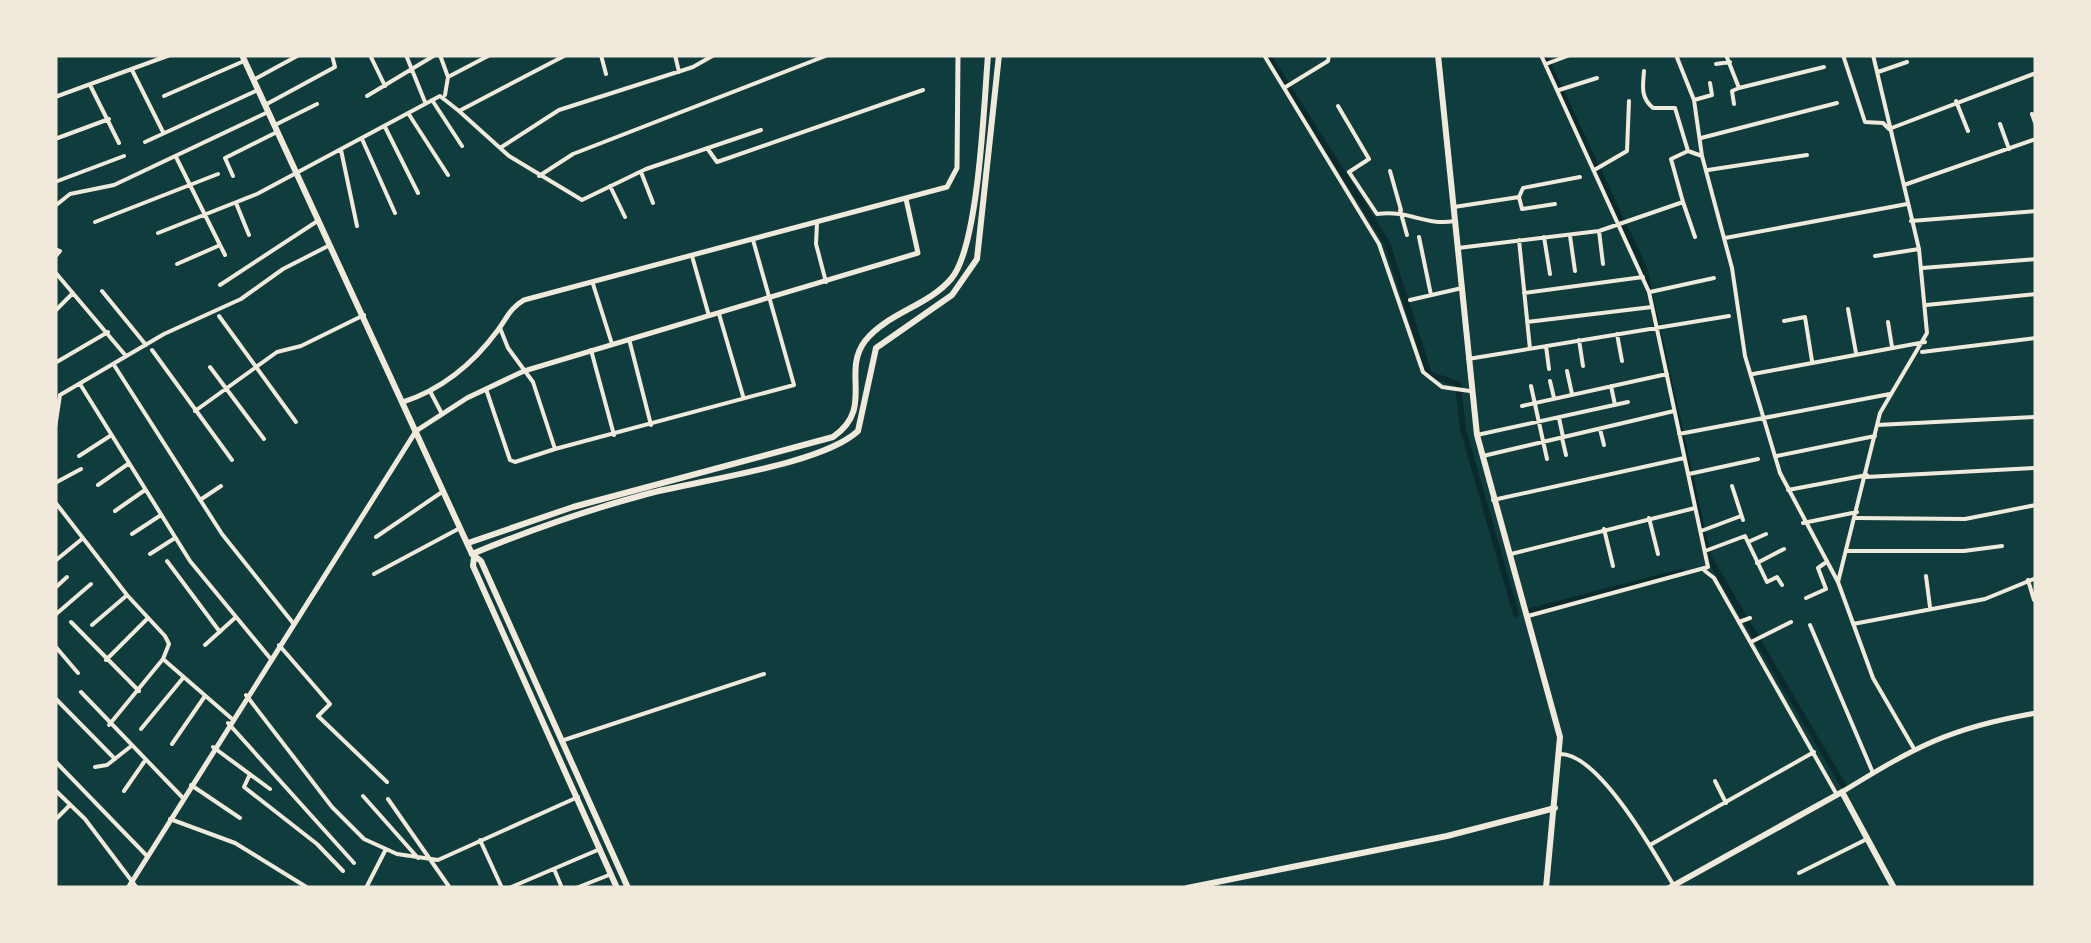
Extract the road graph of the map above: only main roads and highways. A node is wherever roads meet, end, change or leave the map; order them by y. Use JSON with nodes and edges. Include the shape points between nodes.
{"nodes":[{"id":1,"x":988,"y":55,"type":"edge"},
{"id":2,"x":999,"y":55,"type":"edge"},
{"id":3,"x":1438,"y":55,"type":"edge"},
{"id":4,"x":243,"y":58,"type":"edge"},
{"id":5,"x":468,"y":543,"type":"junction"},
{"id":6,"x":473,"y":555,"type":"junction"},
{"id":7,"x":587,"y":793,"type":"junction"},
{"id":8,"x":578,"y":797,"type":"junction"},
{"id":9,"x":1555,"y":808,"type":"junction"},
{"id":10,"x":620,"y":870,"type":"junction"},
{"id":11,"x":611,"y":874,"type":"junction"},
{"id":12,"x":1673,"y":887,"type":"edge"},
{"id":13,"x":618,"y":888,"type":"edge"},
{"id":14,"x":628,"y":888,"type":"edge"},
{"id":15,"x":1186,"y":888,"type":"edge"},
{"id":16,"x":1546,"y":888,"type":"edge"},
{"id":17,"x":1894,"y":888,"type":"edge"}],
"edges":[{"from":1,"to":5,"type":"main road","via":[[964,258],[942,289],[863,343],[856,409],[844,430],[573,506]]},
{"from":2,"to":6,"type":"main road","via":[[976,259],[952,295],[876,348],[858,431],[827,450],[543,525]]},
{"from":3,"to":9,"type":"main road","via":[[1477,436],[1556,711]]},
{"from":4,"to":5,"type":"main road"},
{"from":5,"to":6,"type":"main road"},
{"from":6,"to":7,"type":"main road"},
{"from":6,"to":8,"type":"main road","via":[[472,566]]},
{"from":7,"to":8,"type":"main road"},
{"from":7,"to":10,"type":"main road"},
{"from":8,"to":11,"type":"main road"},
{"from":9,"to":15,"type":"main road"},
{"from":9,"to":16,"type":"main road"},
{"from":10,"to":11,"type":"main road"},
{"from":10,"to":14,"type":"main road"},
{"from":11,"to":13,"type":"main road"},
{"from":12,"to":17,"type":"main road","via":[[1840,793]]}]}
